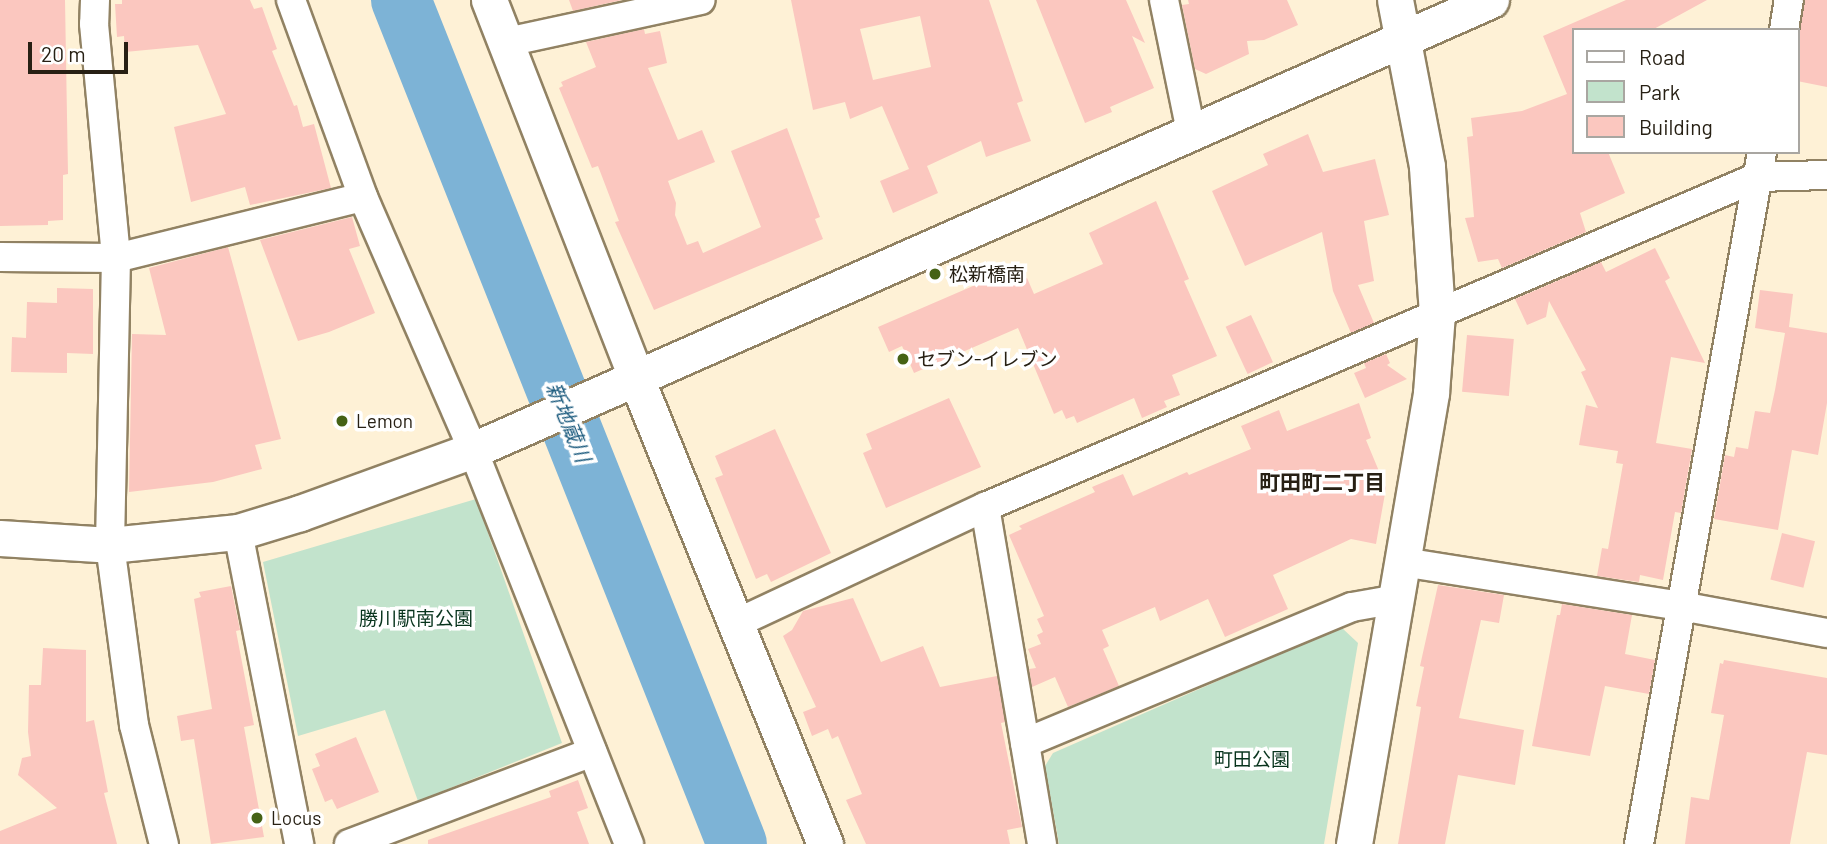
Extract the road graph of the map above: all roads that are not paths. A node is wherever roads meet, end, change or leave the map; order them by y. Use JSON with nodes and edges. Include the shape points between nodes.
{"nodes":[{"id":1,"x":94,"y":0,"type":"edge"},
{"id":2,"x":291,"y":0,"type":"edge"},
{"id":3,"x":489,"y":0,"type":"edge"},
{"id":4,"x":701,"y":0,"type":"edge"},
{"id":5,"x":1164,"y":0,"type":"edge"},
{"id":6,"x":1395,"y":0,"type":"edge"},
{"id":7,"x":1491,"y":0,"type":"edge"},
{"id":8,"x":1790,"y":0,"type":"edge"},
{"id":9,"x":1784,"y":28,"type":"edge"},
{"id":10,"x":1402,"y":38,"type":"junction"},
{"id":11,"x":507,"y":42,"type":"junction"},
{"id":12,"x":1191,"y":132,"type":"junction"},
{"id":13,"x":1760,"y":164,"type":"edge"},
{"id":14,"x":1827,"y":175,"type":"edge"},
{"id":15,"x":363,"y":197,"type":"junction"},
{"id":16,"x":0,"y":257,"type":"edge"},
{"id":17,"x":116,"y":258,"type":"junction"},
{"id":18,"x":1437,"y":314,"type":"junction"},
{"id":19,"x":635,"y":379,"type":"junction"},
{"id":20,"x":475,"y":449,"type":"junction"},
{"id":21,"x":985,"y":508,"type":"junction"},
{"id":22,"x":238,"y":531,"type":"junction"},
{"id":23,"x":0,"y":538,"type":"edge"},
{"id":24,"x":110,"y":545,"type":"junction"},
{"id":25,"x":1404,"y":562,"type":"junction"},
{"id":26,"x":1397,"y":599,"type":"junction"},
{"id":27,"x":1681,"y":606,"type":"junction"},
{"id":28,"x":735,"y":624,"type":"junction"},
{"id":29,"x":1827,"y":633,"type":"edge"},
{"id":30,"x":1025,"y":743,"type":"junction"},
{"id":31,"x":592,"y":752,"type":"junction"},
{"id":32,"x":387,"y":837,"type":"edge"},
{"id":33,"x":164,"y":844,"type":"edge"},
{"id":34,"x":299,"y":844,"type":"edge"},
{"id":35,"x":349,"y":844,"type":"edge"},
{"id":36,"x":629,"y":844,"type":"edge"},
{"id":37,"x":825,"y":844,"type":"edge"},
{"id":38,"x":1042,"y":844,"type":"edge"},
{"id":39,"x":1354,"y":844,"type":"edge"},
{"id":40,"x":1639,"y":844,"type":"edge"}],
"edges":[{"from":1,"to":17,"type":"street"},
{"from":2,"to":15,"type":"street"},
{"from":3,"to":11,"type":"street"},
{"from":4,"to":11,"type":"street"},
{"from":5,"to":12,"type":"street"},
{"from":6,"to":10,"type":"street"},
{"from":7,"to":10,"type":"street"},
{"from":8,"to":9,"type":"street"},
{"from":10,"to":12,"type":"street"},
{"from":10,"to":18,"type":"street","via":[[1427,166]]},
{"from":11,"to":19,"type":"street"},
{"from":12,"to":19,"type":"street"},
{"from":13,"to":14,"type":"street"},
{"from":13,"to":18,"type":"street"},
{"from":13,"to":27,"type":"street"},
{"from":15,"to":17,"type":"street"},
{"from":15,"to":20,"type":"street"},
{"from":16,"to":17,"type":"street"},
{"from":17,"to":24,"type":"street"},
{"from":18,"to":21,"type":"street"},
{"from":18,"to":25,"type":"street","via":[[1431,393]]},
{"from":19,"to":20,"type":"street"},
{"from":19,"to":28,"type":"street"},
{"from":20,"to":22,"type":"street"},
{"from":20,"to":31,"type":"street"},
{"from":21,"to":28,"type":"street"},
{"from":21,"to":30,"type":"street"},
{"from":22,"to":24,"type":"street"},
{"from":22,"to":34,"type":"street"},
{"from":23,"to":24,"type":"street"},
{"from":24,"to":33,"type":"street","via":[[134,724]]},
{"from":25,"to":26,"type":"street"},
{"from":25,"to":27,"type":"street"},
{"from":26,"to":30,"type":"street","via":[[1352,607]]},
{"from":26,"to":39,"type":"street"},
{"from":27,"to":29,"type":"street"},
{"from":27,"to":40,"type":"street"},
{"from":28,"to":37,"type":"street"},
{"from":30,"to":38,"type":"street"},
{"from":31,"to":32,"type":"street"},
{"from":31,"to":36,"type":"street"},
{"from":32,"to":35,"type":"street"}]}
